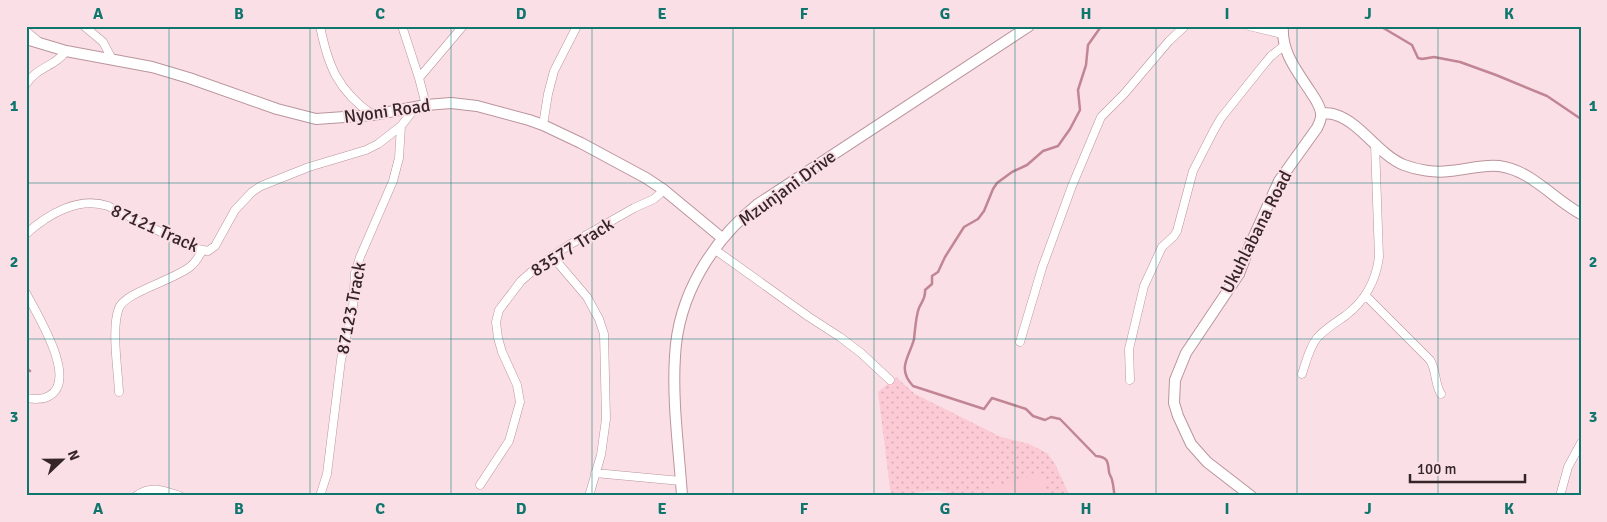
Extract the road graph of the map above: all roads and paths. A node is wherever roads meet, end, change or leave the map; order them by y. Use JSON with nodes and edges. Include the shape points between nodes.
{"nodes":[{"id":1,"x":84,"y":26,"type":"edge"},
{"id":2,"x":320,"y":26,"type":"edge"},
{"id":3,"x":402,"y":26,"type":"edge"},
{"id":4,"x":463,"y":26,"type":"edge"},
{"id":5,"x":577,"y":26,"type":"edge"},
{"id":6,"x":1029,"y":26,"type":"edge"},
{"id":7,"x":1185,"y":26,"type":"edge"},
{"id":8,"x":1249,"y":26,"type":"edge"},
{"id":9,"x":1282,"y":30,"type":"edge"},
{"id":10,"x":26,"y":31,"type":"edge"},
{"id":11,"x":26,"y":39,"type":"edge"},
{"id":12,"x":40,"y":43,"type":"junction"},
{"id":13,"x":1284,"y":45,"type":"junction"},
{"id":14,"x":66,"y":51,"type":"junction"},
{"id":15,"x":112,"y":59,"type":"junction"},
{"id":16,"x":419,"y":78,"type":"junction"},
{"id":17,"x":26,"y":84,"type":"edge"},
{"id":18,"x":421,"y":106,"type":"junction"},
{"id":19,"x":1321,"y":113,"type":"junction"},
{"id":20,"x":373,"y":115,"type":"junction"},
{"id":21,"x":543,"y":125,"type":"junction"},
{"id":22,"x":401,"y":126,"type":"junction"},
{"id":23,"x":1375,"y":144,"type":"junction"},
{"id":24,"x":664,"y":190,"type":"junction"},
{"id":25,"x":1581,"y":214,"type":"edge"},
{"id":26,"x":26,"y":234,"type":"edge"},
{"id":27,"x":722,"y":238,"type":"junction"},
{"id":28,"x":714,"y":249,"type":"junction"},
{"id":29,"x":202,"y":251,"type":"junction"},
{"id":30,"x":552,"y":256,"type":"junction"},
{"id":31,"x":26,"y":293,"type":"edge"},
{"id":32,"x":1365,"y":295,"type":"junction"},
{"id":33,"x":1020,"y":342,"type":"dead end"},
{"id":34,"x":1302,"y":374,"type":"dead end"},
{"id":35,"x":890,"y":380,"type":"dead end"},
{"id":36,"x":1130,"y":380,"type":"dead end"},
{"id":37,"x":119,"y":392,"type":"dead end"},
{"id":38,"x":1441,"y":394,"type":"dead end"},
{"id":39,"x":26,"y":398,"type":"edge"},
{"id":40,"x":1581,"y":443,"type":"edge"},
{"id":41,"x":595,"y":473,"type":"junction"},
{"id":42,"x":681,"y":481,"type":"junction"},
{"id":43,"x":480,"y":485,"type":"dead end"},
{"id":44,"x":136,"y":496,"type":"edge"},
{"id":45,"x":180,"y":496,"type":"edge"},
{"id":46,"x":320,"y":496,"type":"edge"},
{"id":47,"x":589,"y":496,"type":"edge"},
{"id":48,"x":682,"y":496,"type":"edge"},
{"id":49,"x":1251,"y":496,"type":"edge"},
{"id":50,"x":1560,"y":496,"type":"edge"}],
"edges":[{"from":1,"to":15,"type":"street","via":[[103,42]]},
{"from":2,"to":20,"type":"street","via":[[326,54],[338,81],[357,103]]},
{"from":3,"to":16,"type":"street"},
{"from":4,"to":16,"type":"street"},
{"from":5,"to":21,"type":"street","via":[[554,71]]},
{"from":6,"to":27,"type":"street","name":"Mzunjani Drive","via":[[758,204]]},
{"from":7,"to":33,"type":"street","via":[[1101,117],[1042,268]]},
{"from":8,"to":9,"type":"street"},
{"from":9,"to":13,"type":"street"},
{"from":10,"to":12,"type":"street"},
{"from":11,"to":12,"type":"street","name":"Nyoni Road"},
{"from":12,"to":14,"type":"street","name":"Nyoni Road"},
{"from":13,"to":19,"type":"street"},
{"from":13,"to":36,"type":"street","via":[[1271,56],[1221,118],[1193,171],[1177,231],[1162,247],[1144,286],[1129,350]]},
{"from":14,"to":15,"type":"street","name":"Nyoni Road"},
{"from":14,"to":17,"type":"street","via":[[59,60],[34,73]]},
{"from":15,"to":20,"type":"street","name":"Nyoni Road","via":[[189,78],[302,116],[330,119]]},
{"from":16,"to":18,"type":"street"},
{"from":18,"to":20,"type":"street","name":"Nyoni Road"},
{"from":18,"to":21,"type":"street","name":"Nyoni Road","via":[[466,104]]},
{"from":18,"to":22,"type":"street","name":"87121 Track"},
{"from":19,"to":23,"type":"street","via":[[1337,115]]},
{"from":19,"to":49,"type":"street","name":"Ukuhlabana Road","via":[[1317,128],[1274,191],[1238,274],[1186,352],[1175,380],[1174,403],[1191,444],[1207,462]]},
{"from":21,"to":24,"type":"street","name":"Nyoni Road","via":[[582,143]]},
{"from":22,"to":29,"type":"street","name":"87121 Track","via":[[366,150],[261,186],[235,210],[215,246]]},
{"from":22,"to":46,"type":"street","name":"87123 Track","via":[[393,181],[355,273],[353,307],[340,368],[327,474]]},
{"from":23,"to":25,"type":"street","via":[[1394,160],[1418,169],[1448,172],[1485,166],[1507,168],[1530,179]]},
{"from":23,"to":32,"type":"street","via":[[1379,257],[1377,272]]},
{"from":24,"to":27,"type":"street","name":"Nyoni Road"},
{"from":24,"to":30,"type":"street","name":"83577 Track","via":[[654,199]]},
{"from":26,"to":29,"type":"street","name":"87121 Track","via":[[58,212],[93,203],[108,206]]},
{"from":27,"to":28,"type":"street","name":"Mzunjani Drive"},
{"from":28,"to":35,"type":"street","via":[[840,337]]},
{"from":28,"to":42,"type":"street","name":"Mzunjani Drive","via":[[693,285],[676,342],[674,373]]},
{"from":29,"to":37,"type":"street","via":[[186,270],[133,295],[118,309]]},
{"from":30,"to":41,"type":"street","via":[[587,297],[604,334],[606,419]]},
{"from":30,"to":43,"type":"street","name":"83577 Track","via":[[521,281],[496,317],[496,331],[520,402],[509,441]]},
{"from":31,"to":39,"type":"street","via":[[56,353],[60,375],[58,386],[51,395]]},
{"from":32,"to":34,"type":"street","via":[[1359,304],[1316,340]]},
{"from":32,"to":38,"type":"street","via":[[1430,360]]},
{"from":40,"to":50,"type":"street","via":[[1568,467]]},
{"from":41,"to":42,"type":"street"},
{"from":41,"to":47,"type":"street"},
{"from":42,"to":48,"type":"street","name":"Mzunjani Drive"},
{"from":44,"to":45,"type":"street","via":[[152,489]]}]}
